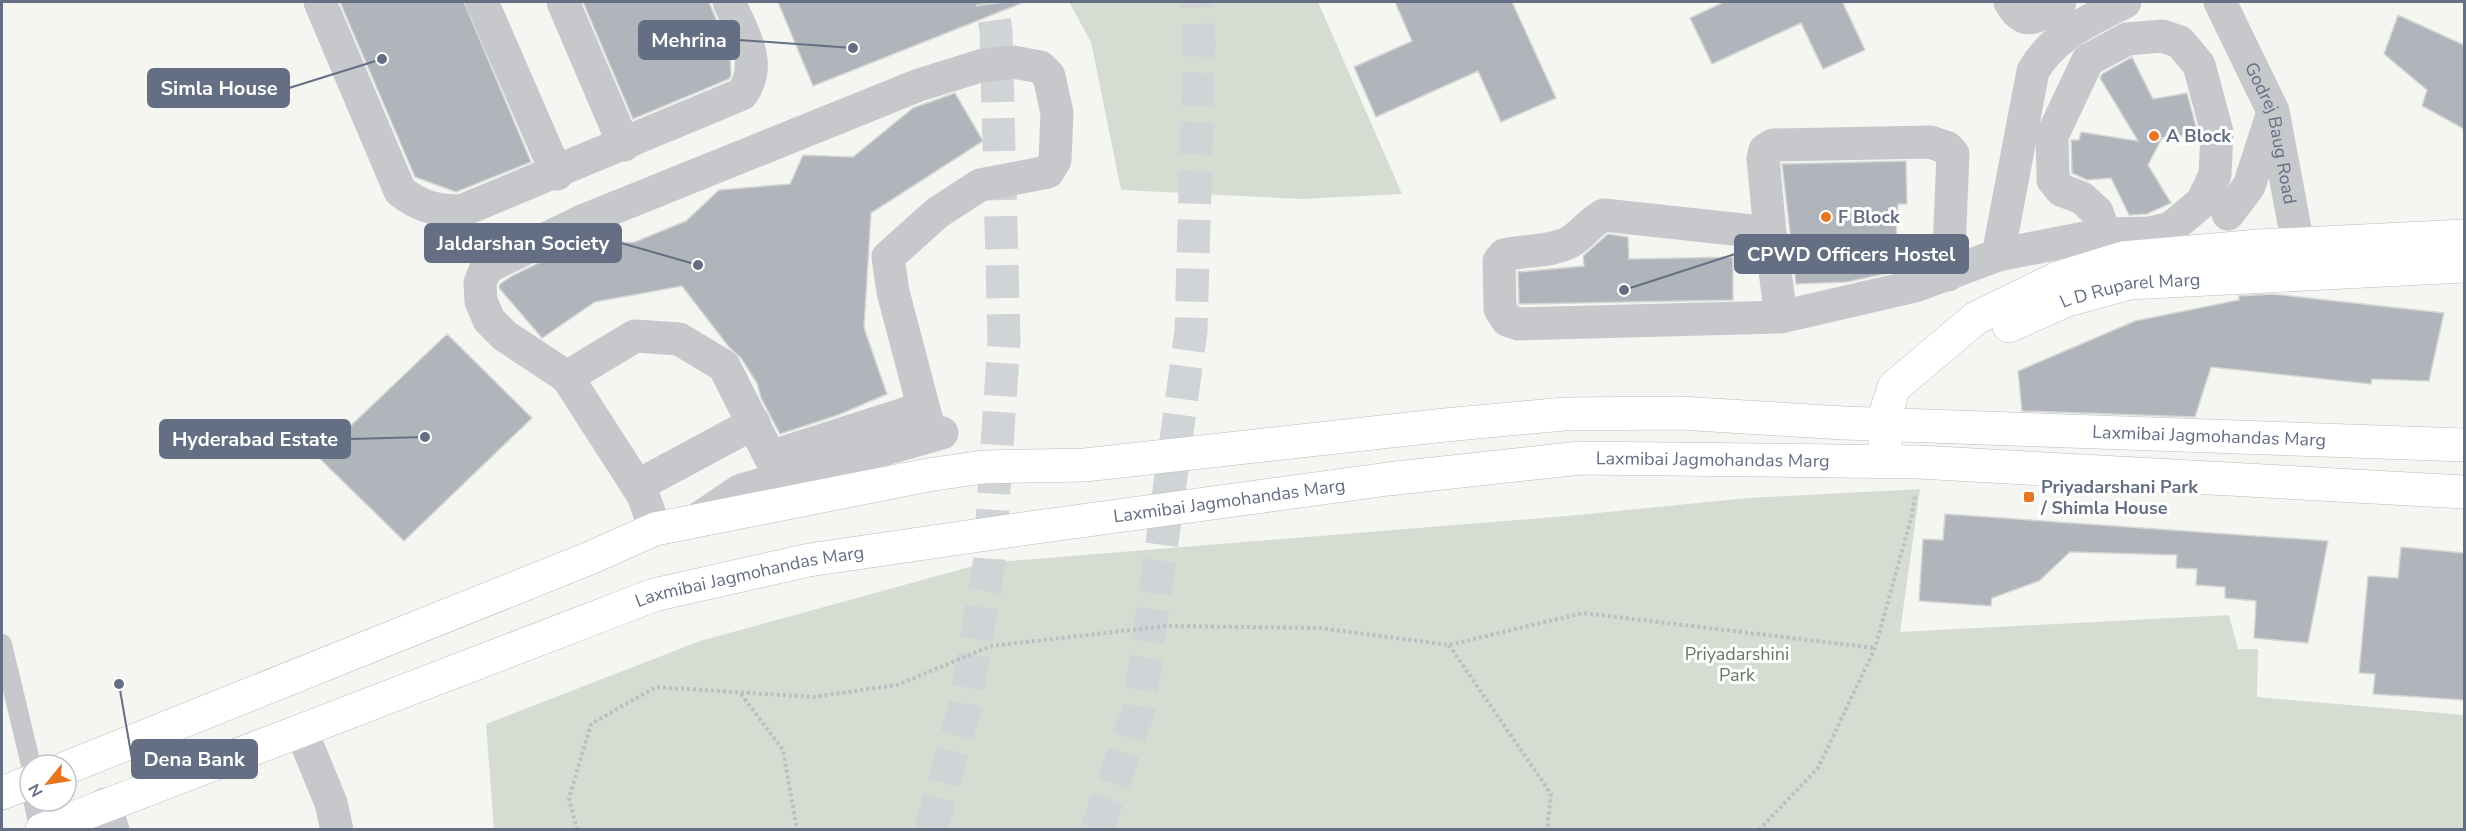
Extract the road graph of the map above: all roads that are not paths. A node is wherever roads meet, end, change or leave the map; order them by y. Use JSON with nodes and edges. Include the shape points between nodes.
{"nodes":[{"id":1,"x":320,"y":2,"type":"edge"},
{"id":2,"x":482,"y":2,"type":"edge"},
{"id":3,"x":563,"y":2,"type":"edge"},
{"id":4,"x":729,"y":2,"type":"edge"},
{"id":5,"x":2010,"y":2,"type":"edge"},
{"id":6,"x":2060,"y":2,"type":"edge"},
{"id":7,"x":2125,"y":2,"type":"edge"},
{"id":8,"x":2220,"y":2,"type":"edge"},
{"id":9,"x":2273,"y":111,"type":"junction"},
{"id":10,"x":624,"y":145,"type":"junction"},
{"id":11,"x":556,"y":174,"type":"junction"},
{"id":12,"x":2215,"y":175,"type":"junction"},
{"id":13,"x":2249,"y":186,"type":"junction"},
{"id":14,"x":2228,"y":214,"type":"dead end"},
{"id":15,"x":1770,"y":233,"type":"junction"},
{"id":16,"x":2105,"y":234,"type":"junction"},
{"id":17,"x":2464,"y":236,"type":"edge"},
{"id":18,"x":1998,"y":255,"type":"junction"},
{"id":19,"x":2301,"y":259,"type":"junction"},
{"id":20,"x":2464,"y":266,"type":"edge"},
{"id":21,"x":1948,"y":275,"type":"junction"},
{"id":22,"x":1781,"y":317,"type":"junction"},
{"id":23,"x":567,"y":377,"type":"junction"},
{"id":24,"x":754,"y":423,"type":"junction"},
{"id":25,"x":1886,"y":424,"type":"junction"},
{"id":26,"x":932,"y":426,"type":"junction"},
{"id":27,"x":2464,"y":445,"type":"edge"},
{"id":28,"x":1885,"y":461,"type":"junction"},
{"id":29,"x":637,"y":486,"type":"junction"},
{"id":30,"x":2464,"y":492,"type":"edge"},
{"id":31,"x":695,"y":520,"type":"junction"},
{"id":32,"x":655,"y":529,"type":"junction"},
{"id":33,"x":2,"y":644,"type":"edge"},
{"id":34,"x":230,"y":702,"type":"junction"},
{"id":35,"x":301,"y":730,"type":"junction"},
{"id":36,"x":251,"y":749,"type":"junction"},
{"id":37,"x":28,"y":753,"type":"edge"},
{"id":38,"x":78,"y":763,"type":"edge"},
{"id":39,"x":18,"y":787,"type":"edge"},
{"id":40,"x":2,"y":793,"type":"edge"},
{"id":41,"x":109,"y":817,"type":"edge"},
{"id":42,"x":43,"y":819,"type":"edge"},
{"id":43,"x":337,"y":830,"type":"edge"}],
"edges":[{"from":1,"to":11,"type":"street","via":[[400,191],[418,206],[461,211]]},
{"from":2,"to":11,"type":"street"},
{"from":3,"to":10,"type":"street"},
{"from":4,"to":10,"type":"street","via":[[753,68],[742,93]]},
{"from":5,"to":6,"type":"street","via":[[2017,14],[2032,18]]},
{"from":7,"to":18,"type":"street","via":[[2064,34],[2033,71]]},
{"from":8,"to":9,"type":"street","name":"Godrej Baug Road"},
{"from":9,"to":13,"type":"street"},
{"from":9,"to":19,"type":"street","name":"Godrej Baug Road"},
{"from":10,"to":11,"type":"street"},
{"from":12,"to":13,"type":"street"},
{"from":12,"to":16,"type":"street","via":[[2202,202],[2171,228]]},
{"from":12,"to":16,"type":"street","via":[[2217,132],[2199,65],[2180,42],[2162,36],[2127,39],[2088,60],[2052,136],[2053,180],[2061,190],[2082,198],[2097,212]]},
{"from":13,"to":14,"type":"street"},
{"from":15,"to":21,"type":"street","via":[[1763,158],[1773,145],[1930,142],[1948,148],[1953,154]]},
{"from":15,"to":22,"type":"street"},
{"from":15,"to":22,"type":"street","via":[[1604,215],[1561,246],[1504,255],[1499,261],[1500,309],[1507,320],[1519,324]]},
{"from":16,"to":18,"type":"street"},
{"from":17,"to":19,"type":"main road"},
{"from":18,"to":21,"type":"street"},
{"from":19,"to":20,"type":"main road","name":"L D Ruparel Marg"},
{"from":19,"to":25,"type":"main road","name":"L D Ruparel Marg","via":[[2062,289],[1986,336],[1953,340],[1894,387]]},
{"from":21,"to":22,"type":"street"},
{"from":23,"to":24,"type":"street","via":[[636,336],[679,339],[724,366]]},
{"from":23,"to":26,"type":"street","via":[[505,336],[489,320],[481,301],[480,283],[486,268],[582,221],[919,85],[980,66],[1013,62],[1040,67],[1049,76],[1057,112],[1055,160],[1048,172],[980,185],[937,213],[888,257],[893,292]]},
{"from":23,"to":29,"type":"street"},
{"from":24,"to":26,"type":"street","via":[[770,457]]},
{"from":24,"to":29,"type":"street"},
{"from":25,"to":27,"type":"main road","name":"Laxmibai Jagmohandas Marg"},
{"from":25,"to":28,"type":"main road","name":"L D Ruparel Marg"},
{"from":25,"to":31,"type":"main road","name":"Laxmibai Jagmohandas Marg","via":[[1680,413],[1564,414],[1108,463],[983,467]]},
{"from":26,"to":31,"type":"street","via":[[741,490]]},
{"from":28,"to":30,"type":"main road","name":"Laxmibai Jagmohandas Marg"},
{"from":28,"to":35,"type":"main road","name":"Laxmibai Jagmohandas Marg","via":[[1580,458],[1388,479],[809,560],[654,595]]},
{"from":29,"to":32,"type":"street"},
{"from":31,"to":32,"type":"main road","name":"Laxmibai Jagmohandas Marg"},
{"from":32,"to":34,"type":"main road","name":"Laxmibai Jagmohandas Marg"},
{"from":33,"to":37,"type":"lane"},
{"from":34,"to":36,"type":"main road"},
{"from":34,"to":38,"type":"main road","name":"Laxmibai Jagmohandas Marg"},
{"from":35,"to":36,"type":"main road","name":"Laxmibai Jagmohandas Marg"},
{"from":35,"to":43,"type":"street","via":[[331,803]]},
{"from":36,"to":41,"type":"main road","name":"Laxmibai Jagmohandas Marg"},
{"from":39,"to":40,"type":"main road"},
{"from":41,"to":42,"type":"main road","name":"Laxmibai Jagmohandas Marg"}]}
